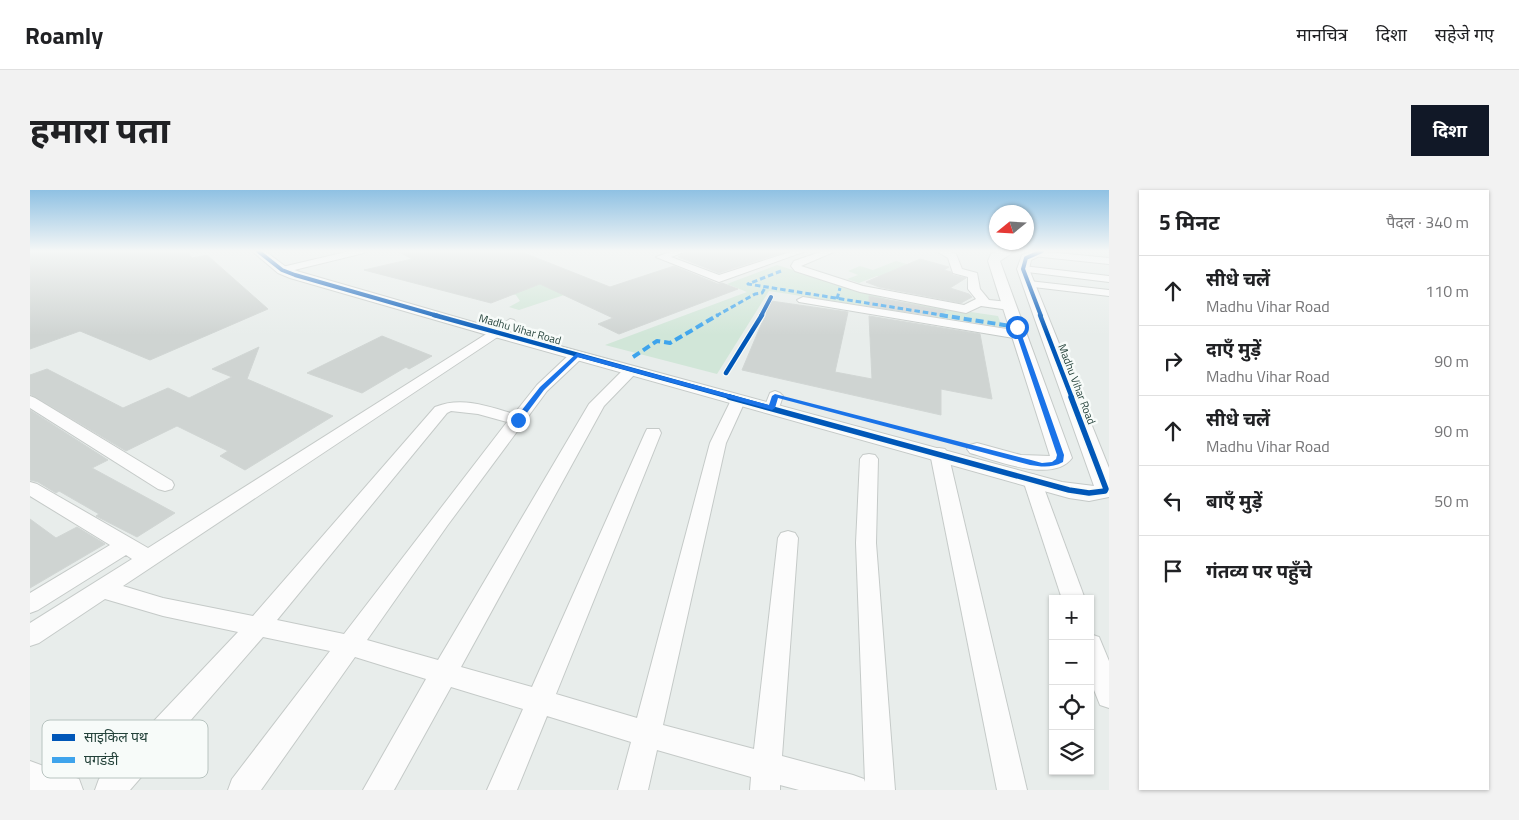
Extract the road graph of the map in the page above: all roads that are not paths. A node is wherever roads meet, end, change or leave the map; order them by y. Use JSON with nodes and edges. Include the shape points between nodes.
{"nodes":[{"id":1,"x":340,"y":279,"type":"edge"},
{"id":2,"x":346,"y":279,"type":"edge"},
{"id":3,"x":830,"y":279,"type":"edge"},
{"id":4,"x":973,"y":279,"type":"edge"},
{"id":5,"x":1000,"y":279,"type":"edge"},
{"id":6,"x":1024,"y":279,"type":"edge"},
{"id":7,"x":1035,"y":279,"type":"edge"},
{"id":8,"x":1064,"y":279,"type":"edge"},
{"id":9,"x":1109,"y":293,"type":"edge"},
{"id":10,"x":804,"y":300,"type":"dead end"},
{"id":11,"x":1007,"y":300,"type":"junction"},
{"id":12,"x":979,"y":302,"type":"junction"},
{"id":13,"x":503,"y":328,"type":"junction"},
{"id":14,"x":1019,"y":335,"type":"junction"},
{"id":15,"x":577,"y":355,"type":"junction"},
{"id":16,"x":631,"y":370,"type":"junction"},
{"id":17,"x":738,"y":398,"type":"junction"},
{"id":18,"x":30,"y":401,"type":"edge"},
{"id":19,"x":774,"y":402,"type":"junction"},
{"id":20,"x":518,"y":420,"type":"junction"},
{"id":21,"x":652,"y":433,"type":"dead end"},
{"id":22,"x":939,"y":453,"type":"junction"},
{"id":23,"x":869,"y":459,"type":"dead end"},
{"id":24,"x":1037,"y":473,"type":"junction"},
{"id":25,"x":165,"y":485,"type":"dead end"},
{"id":26,"x":30,"y":488,"type":"edge"},
{"id":27,"x":1108,"y":491,"type":"edge"},
{"id":28,"x":788,"y":538,"type":"dead end"},
{"id":29,"x":126,"y":545,"type":"junction"},
{"id":30,"x":149,"y":559,"type":"junction"},
{"id":31,"x":102,"y":589,"type":"junction"},
{"id":32,"x":1073,"y":595,"type":"edge"},
{"id":33,"x":30,"y":604,"type":"edge"},
{"id":34,"x":258,"y":627,"type":"junction"},
{"id":35,"x":30,"y":636,"type":"edge"},
{"id":36,"x":349,"y":645,"type":"junction"},
{"id":37,"x":1094,"y":655,"type":"edge"},
{"id":38,"x":444,"y":674,"type":"junction"},
{"id":39,"x":1109,"y":696,"type":"edge"},
{"id":40,"x":539,"y":702,"type":"junction"},
{"id":41,"x":174,"y":720,"type":"edge"},
{"id":42,"x":647,"y":734,"type":"junction"},
{"id":43,"x":30,"y":776,"type":"edge"},
{"id":44,"x":121,"y":778,"type":"edge"},
{"id":45,"x":766,"y":778,"type":"edge"},
{"id":46,"x":68,"y":790,"type":"edge"},
{"id":47,"x":110,"y":790,"type":"edge"},
{"id":48,"x":243,"y":790,"type":"edge"},
{"id":49,"x":378,"y":790,"type":"edge"},
{"id":50,"x":502,"y":790,"type":"edge"},
{"id":51,"x":633,"y":790,"type":"edge"},
{"id":52,"x":853,"y":790,"type":"edge"},
{"id":53,"x":880,"y":790,"type":"edge"},
{"id":54,"x":1012,"y":790,"type":"edge"}],
"edges":[{"from":1,"to":13,"type":"street","name":"Madhu Vihar Road"},
{"from":2,"to":13,"type":"street","name":"Madhu Vihar Road"},
{"from":3,"to":12,"type":"street","via":[[901,298],[966,308]]},
{"from":4,"to":12,"type":"street","via":[[974,289],[983,300]]},
{"from":5,"to":11,"type":"street"},
{"from":6,"to":11,"type":"street"},
{"from":7,"to":27,"type":"street","name":"Madhu Vihar Road"},
{"from":8,"to":9,"type":"street"},
{"from":10,"to":14,"type":"street"},
{"from":11,"to":12,"type":"street"},
{"from":11,"to":14,"type":"street"},
{"from":13,"to":15,"type":"street","name":"Madhu Vihar Road"},
{"from":13,"to":19,"type":"street","name":"Madhu Vihar Road"},
{"from":13,"to":30,"type":"street"},
{"from":14,"to":24,"type":"street","via":[[1061,455],[1057,463]]},
{"from":15,"to":16,"type":"street","name":"Madhu Vihar Road"},
{"from":15,"to":20,"type":"street","via":[[542,388]]},
{"from":16,"to":17,"type":"street","name":"Madhu Vihar Road"},
{"from":16,"to":38,"type":"street","via":[[597,404]]},
{"from":17,"to":19,"type":"street","name":"Madhu Vihar Road"},
{"from":17,"to":42,"type":"street","via":[[718,443]]},
{"from":18,"to":25,"type":"street"},
{"from":19,"to":22,"type":"street","name":"Madhu Vihar Road"},
{"from":19,"to":24,"type":"street","name":"Madhu Vihar Road"},
{"from":20,"to":34,"type":"street","via":[[458,405],[441,410]]},
{"from":20,"to":36,"type":"street"},
{"from":21,"to":40,"type":"street"},
{"from":22,"to":24,"type":"street","name":"Madhu Vihar Road"},
{"from":22,"to":54,"type":"street"},
{"from":23,"to":53,"type":"street","via":[[866,543]]},
{"from":24,"to":27,"type":"street","name":"Madhu Vihar Road","via":[[1055,486],[1094,494]]},
{"from":24,"to":32,"type":"street"},
{"from":26,"to":29,"type":"street"},
{"from":28,"to":45,"type":"street"},
{"from":29,"to":30,"type":"street"},
{"from":29,"to":33,"type":"street"},
{"from":30,"to":31,"type":"street"},
{"from":31,"to":34,"type":"street","via":[[163,607]]},
{"from":31,"to":35,"type":"street"},
{"from":34,"to":36,"type":"street"},
{"from":34,"to":41,"type":"street"},
{"from":36,"to":38,"type":"street"},
{"from":36,"to":48,"type":"street"},
{"from":37,"to":39,"type":"street"},
{"from":38,"to":40,"type":"street"},
{"from":38,"to":49,"type":"street"},
{"from":40,"to":42,"type":"street"},
{"from":40,"to":50,"type":"street"},
{"from":42,"to":45,"type":"street"},
{"from":42,"to":51,"type":"street"},
{"from":43,"to":46,"type":"street"},
{"from":44,"to":47,"type":"street"},
{"from":45,"to":52,"type":"street"}]}
